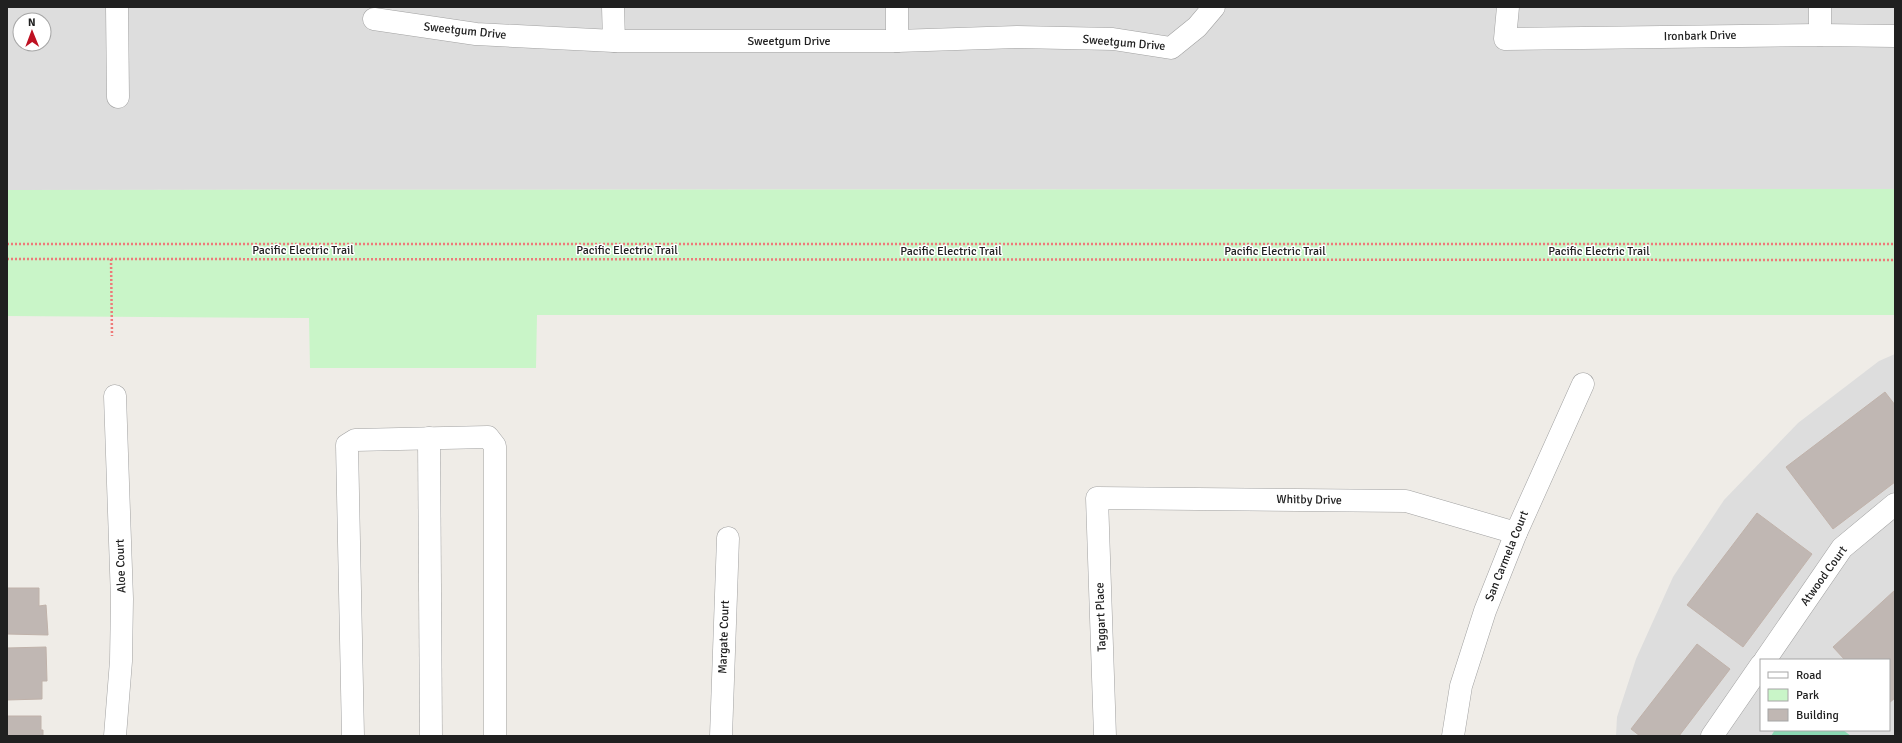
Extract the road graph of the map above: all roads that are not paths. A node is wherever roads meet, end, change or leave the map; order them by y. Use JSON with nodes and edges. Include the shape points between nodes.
{"nodes":[{"id":1,"x":118,"y":7,"type":"edge"},
{"id":2,"x":613,"y":7,"type":"edge"},
{"id":3,"x":897,"y":7,"type":"edge"},
{"id":4,"x":1214,"y":7,"type":"edge"},
{"id":5,"x":1508,"y":7,"type":"edge"},
{"id":6,"x":1820,"y":7,"type":"edge"},
{"id":7,"x":374,"y":19,"type":"dead end"},
{"id":8,"x":1820,"y":35,"type":"junction"},
{"id":9,"x":1895,"y":36,"type":"edge"},
{"id":10,"x":614,"y":41,"type":"junction"},
{"id":11,"x":897,"y":41,"type":"junction"},
{"id":12,"x":118,"y":97,"type":"dead end"},
{"id":13,"x":1583,"y":384,"type":"dead end"},
{"id":14,"x":115,"y":396,"type":"dead end"},
{"id":15,"x":429,"y":438,"type":"junction"},
{"id":16,"x":1097,"y":498,"type":"joint"},
{"id":17,"x":1895,"y":504,"type":"edge"},
{"id":18,"x":1516,"y":533,"type":"junction"},
{"id":19,"x":728,"y":538,"type":"dead end"},
{"id":20,"x":1766,"y":659,"type":"edge"},
{"id":21,"x":1760,"y":666,"type":"edge"},
{"id":22,"x":115,"y":736,"type":"edge"},
{"id":23,"x":353,"y":736,"type":"edge"},
{"id":24,"x":431,"y":736,"type":"edge"},
{"id":25,"x":495,"y":736,"type":"edge"},
{"id":26,"x":721,"y":736,"type":"edge"},
{"id":27,"x":1105,"y":736,"type":"edge"},
{"id":28,"x":1453,"y":736,"type":"edge"},
{"id":29,"x":1712,"y":736,"type":"edge"}],
"edges":[{"from":1,"to":12,"type":"street"},
{"from":2,"to":10,"type":"street"},
{"from":3,"to":11,"type":"street"},
{"from":4,"to":11,"type":"street","name":"Sweetgum Drive","via":[[1198,27],[1171,48],[1113,39],[1017,37]]},
{"from":5,"to":8,"type":"street","name":"Ironbark Drive","via":[[1505,38]]},
{"from":6,"to":8,"type":"street"},
{"from":7,"to":10,"type":"street","name":"Sweetgum Drive","via":[[476,34]]},
{"from":8,"to":9,"type":"street","name":"Ironbark Drive"},
{"from":10,"to":11,"type":"street","name":"Sweetgum Drive"},
{"from":13,"to":18,"type":"street","name":"San Carmela Court"},
{"from":14,"to":22,"type":"street","name":"Aloe Court","via":[[122,600],[121,661]]},
{"from":15,"to":23,"type":"street","via":[[355,440],[347,445]]},
{"from":15,"to":24,"type":"street"},
{"from":15,"to":25,"type":"street","via":[[488,437],[495,446]]},
{"from":16,"to":18,"type":"street","name":"Whitby Drive","via":[[1406,501]]},
{"from":16,"to":27,"type":"street","name":"Taggart Place"},
{"from":17,"to":20,"type":"street","name":"Atwood Court","via":[[1842,548]]},
{"from":18,"to":28,"type":"street","name":"San Carmela Court","via":[[1485,611],[1461,686]]},
{"from":19,"to":26,"type":"street","name":"Margate Court"},
{"from":21,"to":29,"type":"street"}]}
